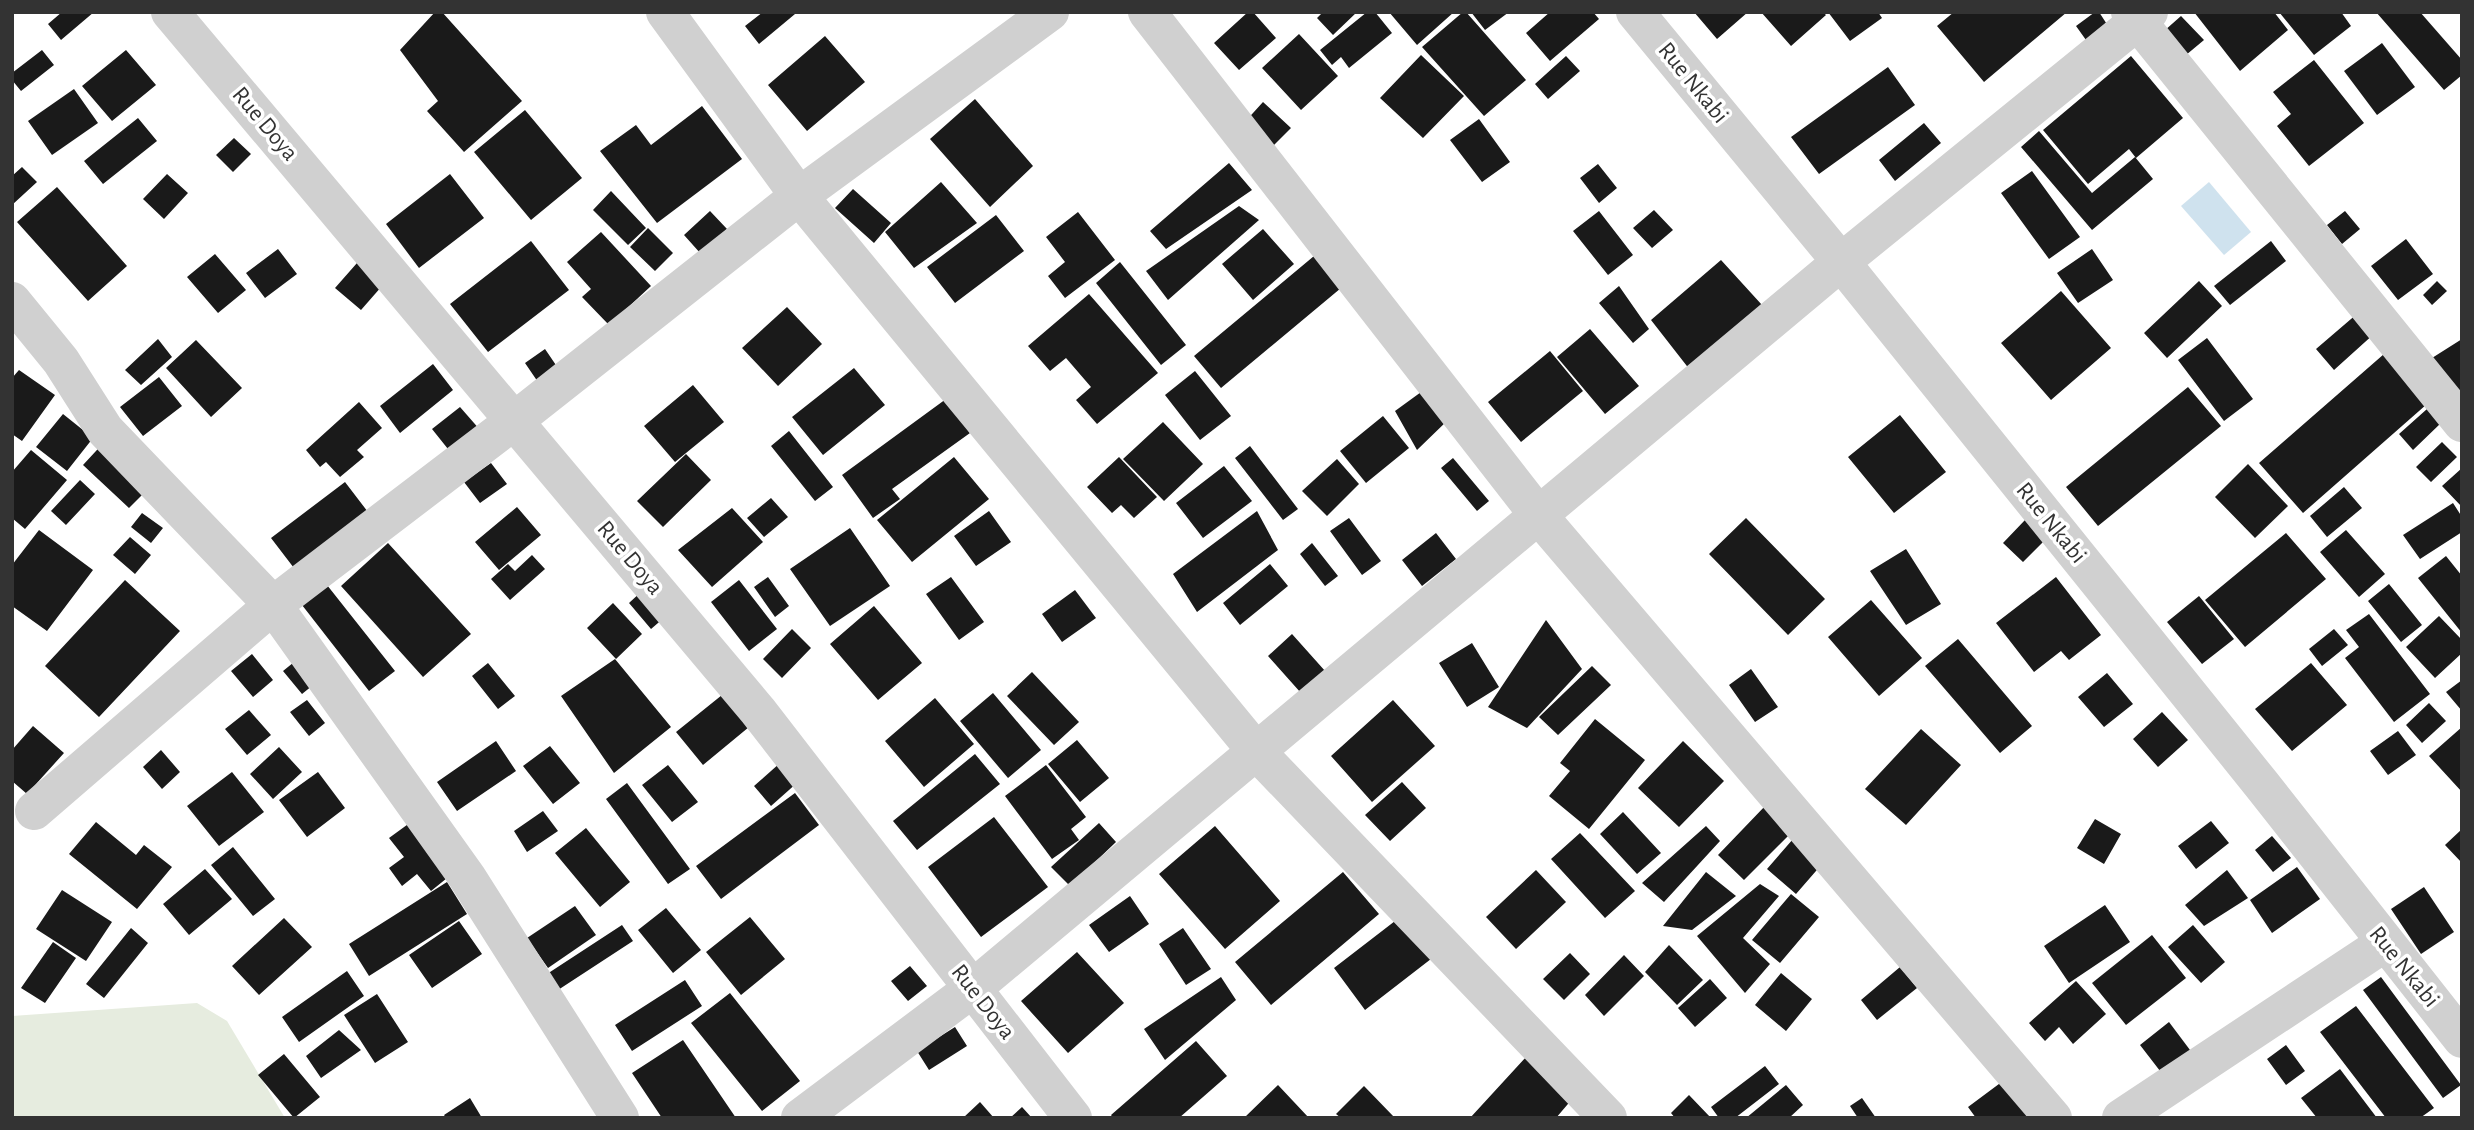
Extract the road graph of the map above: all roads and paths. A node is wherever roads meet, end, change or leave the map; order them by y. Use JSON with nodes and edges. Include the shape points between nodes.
{"nodes":[{"id":1,"x":170,"y":12,"type":"edge"},
{"id":2,"x":665,"y":12,"type":"edge"},
{"id":3,"x":1051,"y":12,"type":"edge"},
{"id":4,"x":1147,"y":12,"type":"edge"},
{"id":5,"x":1635,"y":12,"type":"edge"},
{"id":6,"x":2139,"y":15,"type":"edge"},
{"id":7,"x":799,"y":196,"type":"junction"},
{"id":8,"x":1841,"y":262,"type":"junction"},
{"id":9,"x":12,"y":301,"type":"edge"},
{"id":10,"x":514,"y":421,"type":"junction"},
{"id":11,"x":2462,"y":423,"type":"edge"},
{"id":12,"x":1539,"y":516,"type":"junction"},
{"id":13,"x":273,"y":605,"type":"junction"},
{"id":14,"x":1255,"y":751,"type":"junction"},
{"id":15,"x":34,"y":811,"type":"dead end"},
{"id":16,"x":2385,"y":943,"type":"junction"},
{"id":17,"x":972,"y":989,"type":"junction"},
{"id":18,"x":2462,"y":1039,"type":"edge"},
{"id":19,"x":620,"y":1118,"type":"edge"},
{"id":20,"x":800,"y":1118,"type":"edge"},
{"id":21,"x":1073,"y":1118,"type":"edge"},
{"id":22,"x":1608,"y":1118,"type":"edge"},
{"id":23,"x":2053,"y":1118,"type":"edge"},
{"id":24,"x":2121,"y":1118,"type":"edge"}],
"edges":[{"from":1,"to":10,"type":"street","name":"Rue Doya"},
{"from":2,"to":7,"type":"street"},
{"from":3,"to":7,"type":"street"},
{"from":4,"to":12,"type":"street"},
{"from":5,"to":8,"type":"street","name":"Rue Nkabi"},
{"from":6,"to":8,"type":"street"},
{"from":6,"to":11,"type":"street"},
{"from":7,"to":10,"type":"street"},
{"from":7,"to":14,"type":"street"},
{"from":8,"to":12,"type":"street"},
{"from":8,"to":16,"type":"street","name":"Rue Nkabi"},
{"from":9,"to":13,"type":"street","via":[[61,361],[105,430]]},
{"from":10,"to":13,"type":"street"},
{"from":10,"to":17,"type":"street","name":"Rue Doya","via":[[758,711]]},
{"from":12,"to":14,"type":"street"},
{"from":12,"to":23,"type":"street"},
{"from":13,"to":15,"type":"street"},
{"from":13,"to":19,"type":"street","via":[[467,877]]},
{"from":14,"to":17,"type":"street"},
{"from":14,"to":22,"type":"street"},
{"from":16,"to":18,"type":"street","name":"Rue Nkabi"},
{"from":16,"to":24,"type":"street"},
{"from":17,"to":20,"type":"street"},
{"from":17,"to":21,"type":"street","name":"Rue Doya"}]}
